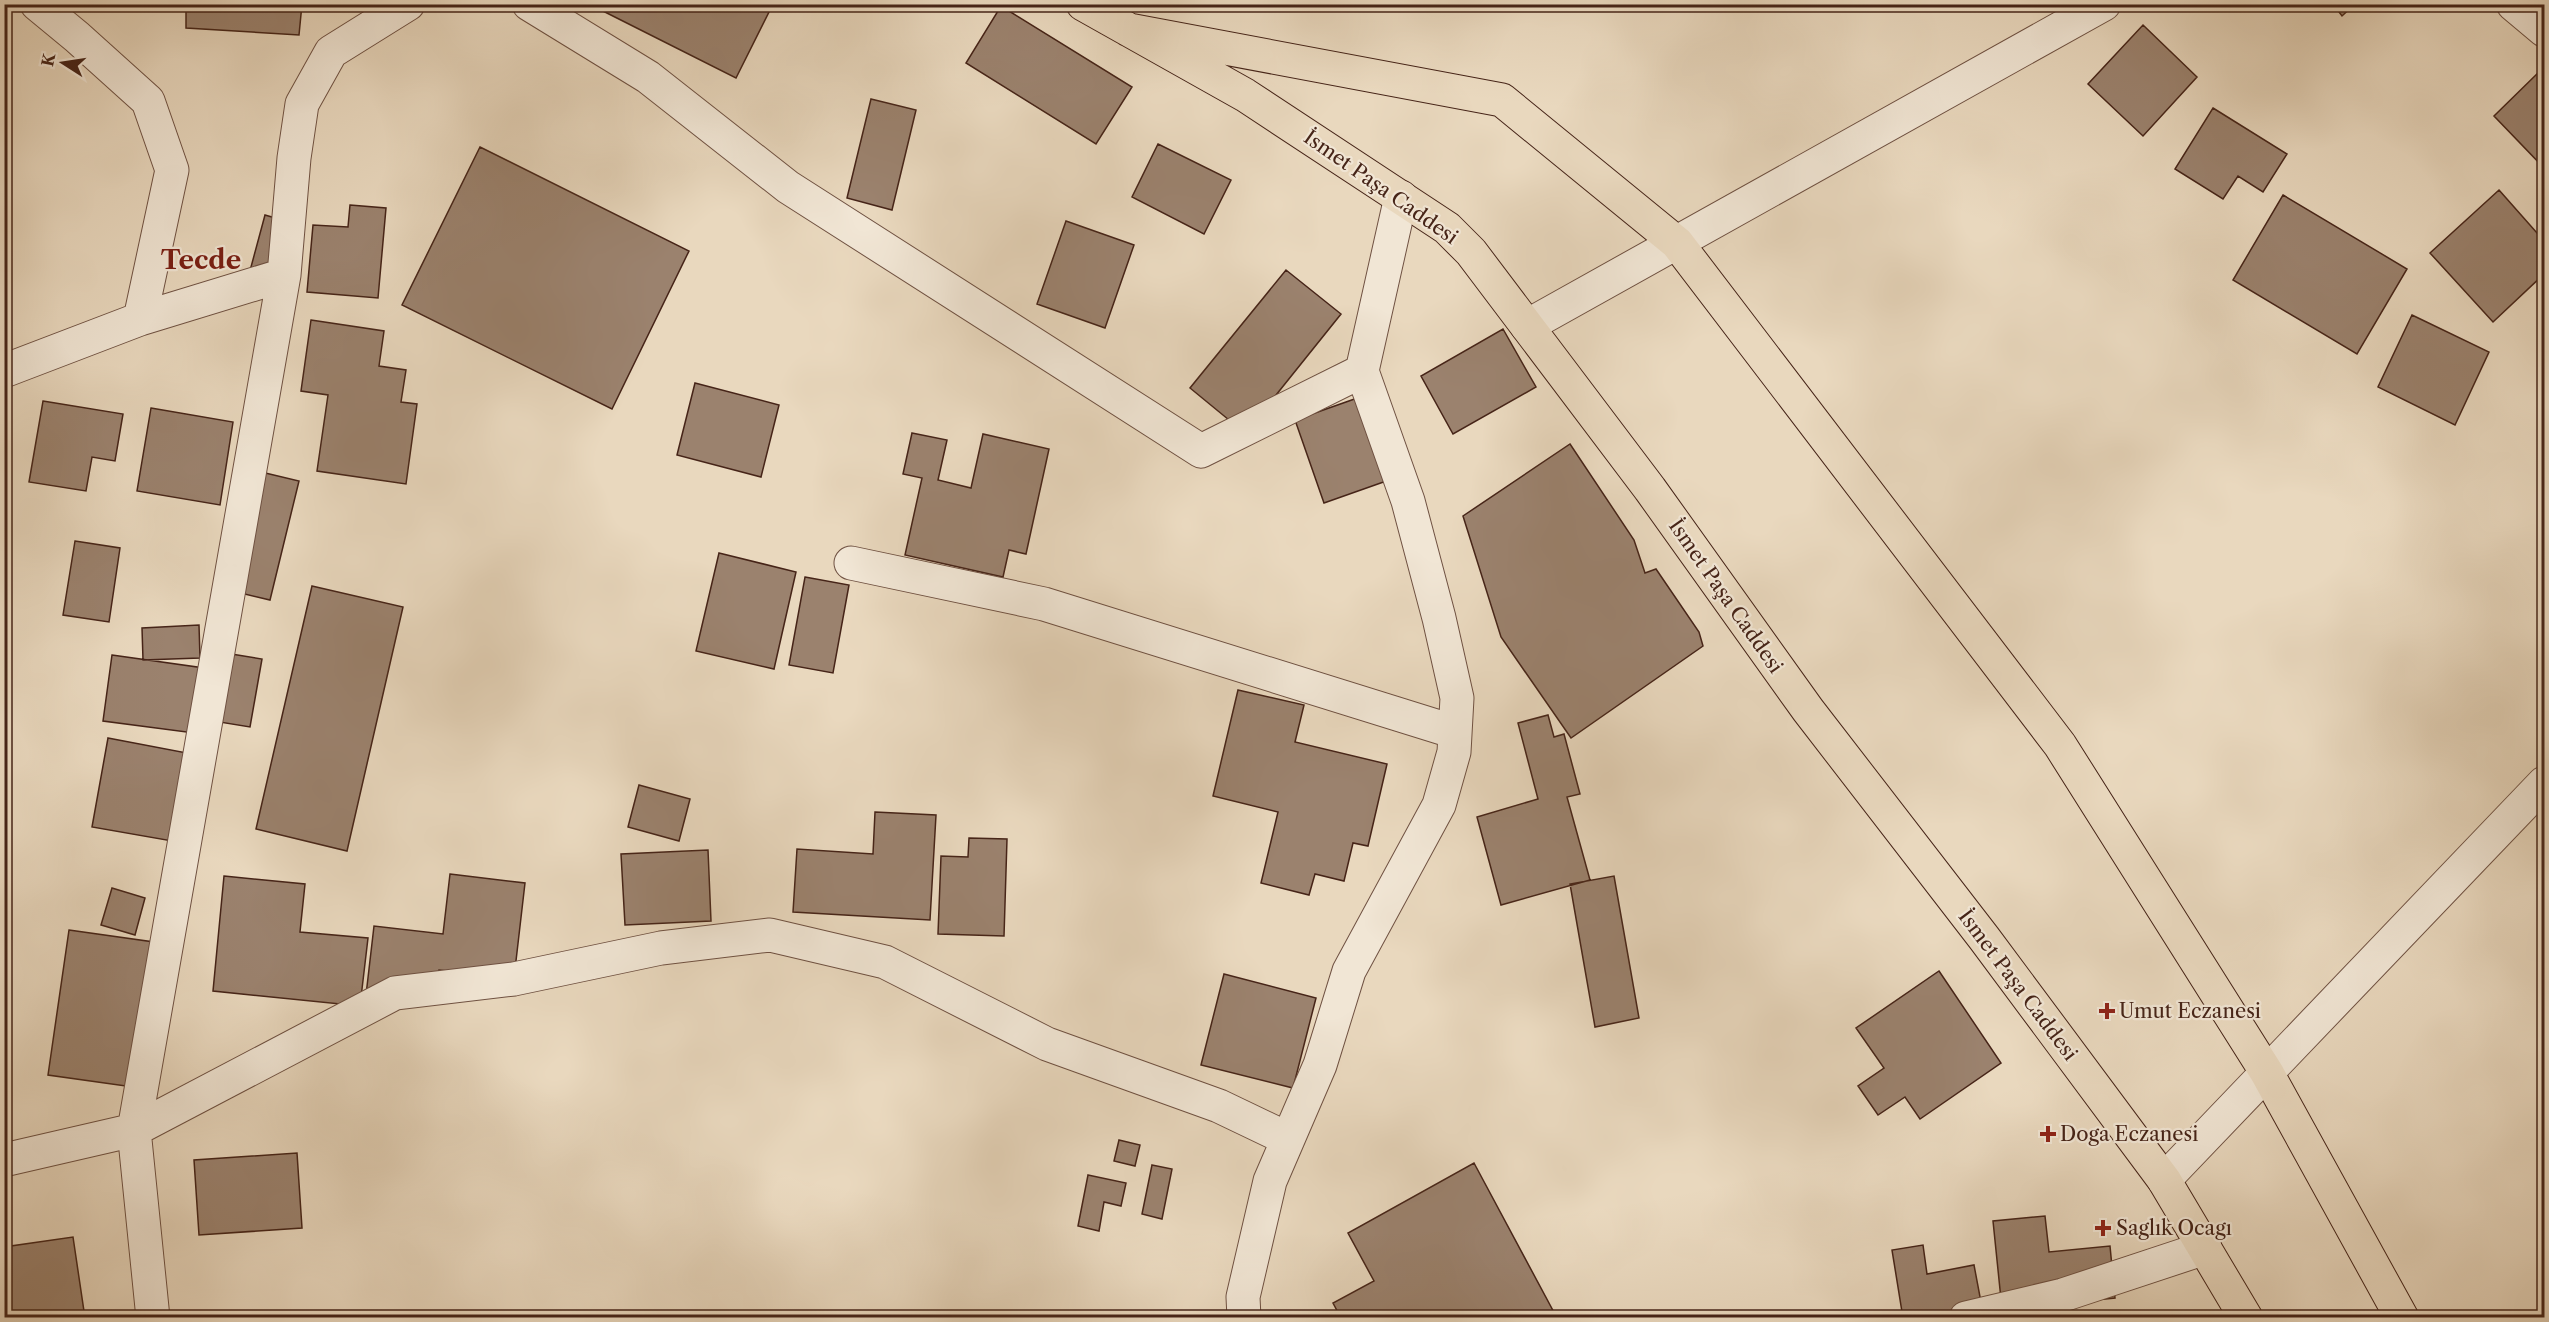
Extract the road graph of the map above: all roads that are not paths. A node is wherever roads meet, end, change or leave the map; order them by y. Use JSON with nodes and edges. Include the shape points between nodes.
{"nodes":[{"id":1,"x":37,"y":4,"type":"edge"},
{"id":2,"x":408,"y":4,"type":"edge"},
{"id":3,"x":529,"y":4,"type":"edge"},
{"id":4,"x":1083,"y":4,"type":"edge"},
{"id":5,"x":2104,"y":4,"type":"edge"},
{"id":6,"x":2513,"y":4,"type":"edge"},
{"id":7,"x":1129,"y":30,"type":"junction"},
{"id":8,"x":2544,"y":30,"type":"edge"},
{"id":9,"x":1401,"y":197,"type":"junction"},
{"id":10,"x":1677,"y":243,"type":"junction"},
{"id":11,"x":284,"y":275,"type":"junction"},
{"id":12,"x":140,"y":319,"type":"junction"},
{"id":13,"x":1527,"y":326,"type":"junction"},
{"id":14,"x":1362,"y":370,"type":"junction"},
{"id":15,"x":4,"y":371,"type":"edge"},
{"id":16,"x":851,"y":563,"type":"dead end"},
{"id":17,"x":1455,"y":732,"type":"junction"},
{"id":18,"x":2544,"y":783,"type":"edge"},
{"id":19,"x":2267,"y":1073,"type":"junction"},
{"id":20,"x":134,"y":1130,"type":"junction"},
{"id":21,"x":1288,"y":1139,"type":"junction"},
{"id":22,"x":4,"y":1160,"type":"edge"},
{"id":23,"x":2164,"y":1180,"type":"junction"},
{"id":24,"x":2205,"y":1248,"type":"junction"},
{"id":25,"x":153,"y":1317,"type":"edge"},
{"id":26,"x":1244,"y":1317,"type":"edge"},
{"id":27,"x":1966,"y":1317,"type":"edge"},
{"id":28,"x":2246,"y":1317,"type":"edge"},
{"id":29,"x":2402,"y":1317,"type":"edge"}],
"edges":[{"from":1,"to":12,"type":"street","via":[[148,101],[172,170]]},
{"from":2,"to":11,"type":"street","via":[[331,52],[302,104]]},
{"from":3,"to":14,"type":"street","via":[[648,77],[788,187],[1201,451]]},
{"from":4,"to":7,"type":"main road","name":"İsmet Paşa Caddesi"},
{"from":5,"to":10,"type":"street"},
{"from":6,"to":8,"type":"street"},
{"from":7,"to":9,"type":"main road","name":"İsmet Paşa Caddesi","via":[[1245,95]]},
{"from":7,"to":10,"type":"main road","via":[[1502,100]]},
{"from":9,"to":13,"type":"main road","name":"İsmet Paşa Caddesi","via":[[1447,228],[1471,252]]},
{"from":9,"to":14,"type":"street"},
{"from":10,"to":13,"type":"street"},
{"from":10,"to":19,"type":"main road","via":[[2060,745]]},
{"from":11,"to":12,"type":"street"},
{"from":11,"to":20,"type":"street"},
{"from":12,"to":15,"type":"street"},
{"from":13,"to":23,"type":"main road","name":"İsmet Paşa Caddesi","via":[[1650,489],[1808,711]]},
{"from":14,"to":17,"type":"street","via":[[1408,501],[1439,618],[1457,698]]},
{"from":16,"to":17,"type":"street","via":[[1044,604]]},
{"from":17,"to":21,"type":"street","via":[[1454,752],[1438,805],[1349,971],[1320,1065]]},
{"from":18,"to":19,"type":"street"},
{"from":19,"to":23,"type":"street"},
{"from":19,"to":29,"type":"main road"},
{"from":20,"to":21,"type":"street","via":[[395,993],[514,979],[661,948],[770,934],[885,962],[1047,1044],[1220,1106]]},
{"from":20,"to":22,"type":"street"},
{"from":20,"to":25,"type":"street"},
{"from":21,"to":26,"type":"street","via":[[1270,1181],[1257,1230],[1243,1297]]},
{"from":23,"to":24,"type":"main road","name":"İsmet Paşa Caddesi"},
{"from":24,"to":27,"type":"street","via":[[2062,1295]]},
{"from":24,"to":28,"type":"main road","name":"İsmet Paşa Caddesi"}]}
